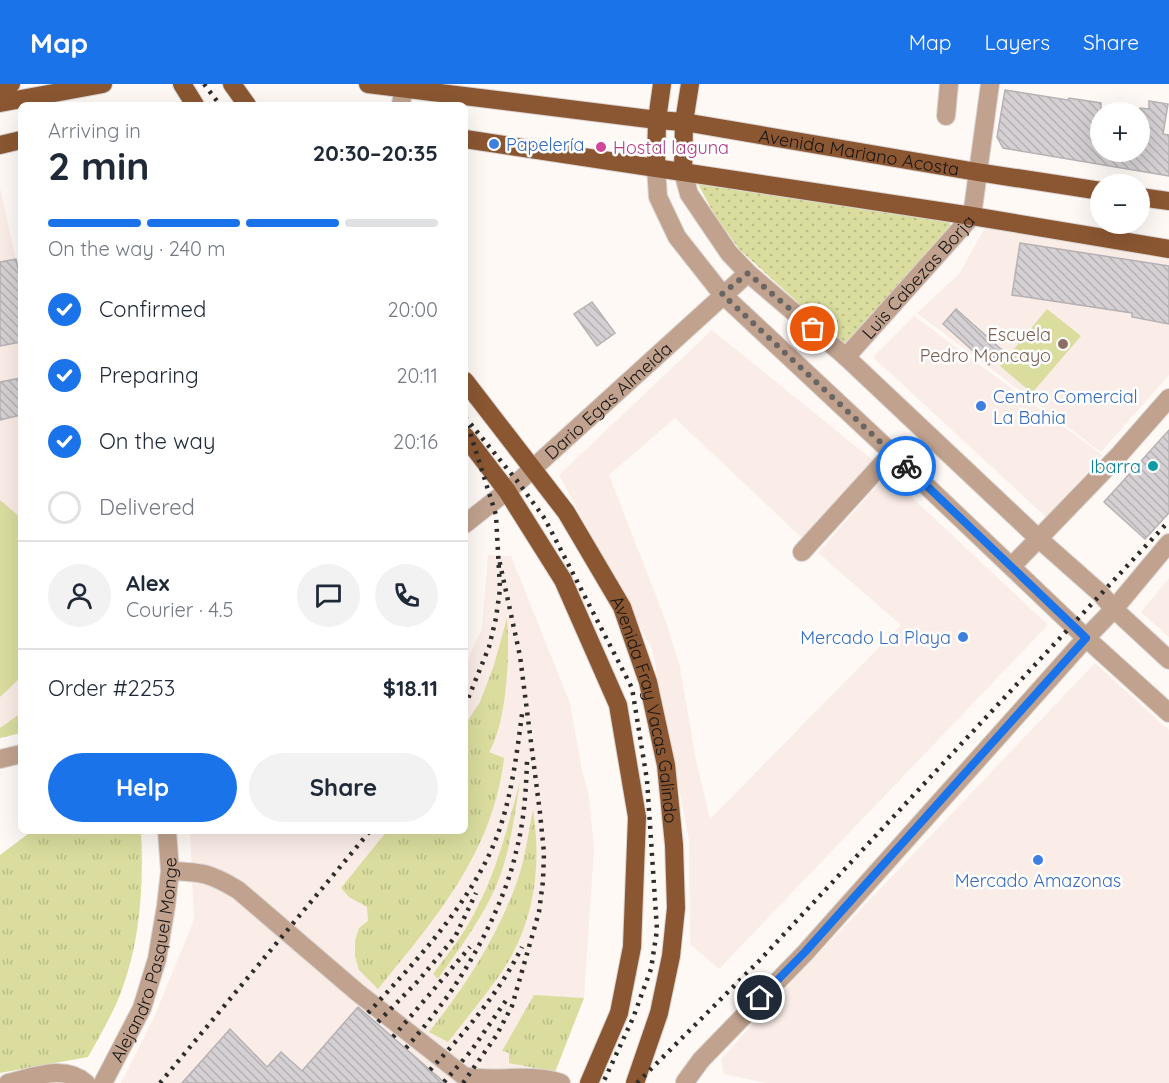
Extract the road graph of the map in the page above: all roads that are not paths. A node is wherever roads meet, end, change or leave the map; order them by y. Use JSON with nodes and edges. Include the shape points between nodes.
{"nodes":[{"id":1,"x":11,"y":84,"type":"edge"},
{"id":2,"x":103,"y":84,"type":"edge"},
{"id":3,"x":182,"y":84,"type":"edge"},
{"id":4,"x":232,"y":84,"type":"edge"},
{"id":5,"x":368,"y":84,"type":"edge"},
{"id":6,"x":662,"y":84,"type":"edge"},
{"id":7,"x":690,"y":84,"type":"edge"},
{"id":8,"x":949,"y":84,"type":"edge"},
{"id":9,"x":990,"y":84,"type":"edge"},
{"id":10,"x":0,"y":93,"type":"edge"},
{"id":11,"x":402,"y":93,"type":"edge"},
{"id":12,"x":193,"y":102,"type":"edge"},
{"id":13,"x":245,"y":102,"type":"edge"},
{"id":14,"x":0,"y":103,"type":"edge"},
{"id":15,"x":945,"y":116,"type":"dead end"},
{"id":16,"x":657,"y":120,"type":"junction"},
{"id":17,"x":684,"y":122,"type":"junction"},
{"id":18,"x":468,"y":139,"type":"edge"},
{"id":19,"x":18,"y":141,"type":"edge"},
{"id":20,"x":0,"y":145,"type":"edge"},
{"id":21,"x":656,"y":168,"type":"junction"},
{"id":22,"x":683,"y":172,"type":"junction"},
{"id":23,"x":977,"y":172,"type":"junction"},
{"id":24,"x":1090,"y":188,"type":"edge"},
{"id":25,"x":1150,"y":198,"type":"edge"},
{"id":26,"x":1169,"y":201,"type":"edge"},
{"id":27,"x":972,"y":216,"type":"junction"},
{"id":28,"x":1169,"y":249,"type":"edge"},
{"id":29,"x":748,"y":273,"type":"junction"},
{"id":30,"x":722,"y":294,"type":"junction"},
{"id":31,"x":846,"y":357,"type":"junction"},
{"id":32,"x":468,"y":385,"type":"edge"},
{"id":33,"x":1169,"y":398,"type":"edge"},
{"id":34,"x":468,"y":440,"type":"edge"},
{"id":35,"x":892,"y":453,"type":"junction"},
{"id":36,"x":532,"y":468,"type":"junction"},
{"id":37,"x":507,"y":491,"type":"junction"},
{"id":38,"x":468,"y":522,"type":"edge"},
{"id":39,"x":1039,"y":539,"type":"junction"},
{"id":40,"x":1169,"y":543,"type":"edge"},
{"id":41,"x":802,"y":552,"type":"dead end"},
{"id":42,"x":1012,"y":566,"type":"junction"},
{"id":43,"x":1114,"y":609,"type":"junction"},
{"id":44,"x":1086,"y":638,"type":"junction"},
{"id":45,"x":1169,"y":660,"type":"edge"},
{"id":46,"x":1169,"y":713,"type":"edge"},
{"id":47,"x":18,"y":755,"type":"edge"},
{"id":48,"x":0,"y":759,"type":"edge"},
{"id":49,"x":167,"y":834,"type":"edge"},
{"id":50,"x":170,"y":871,"type":"junction"},
{"id":51,"x":9,"y":1083,"type":"edge"},
{"id":52,"x":86,"y":1083,"type":"edge"},
{"id":53,"x":103,"y":1083,"type":"edge"},
{"id":54,"x":561,"y":1083,"type":"edge"},
{"id":55,"x":589,"y":1083,"type":"edge"},
{"id":56,"x":635,"y":1083,"type":"edge"},
{"id":57,"x":682,"y":1083,"type":"edge"}],
"edges":[{"from":1,"to":10,"type":"main road"},
{"from":2,"to":14,"type":"main road"},
{"from":3,"to":12,"type":"main road"},
{"from":4,"to":13,"type":"main road"},
{"from":5,"to":11,"type":"main road","name":"Avenida Mariano Acosta"},
{"from":6,"to":16,"type":"main road"},
{"from":7,"to":17,"type":"main road"},
{"from":8,"to":15,"type":"street"},
{"from":9,"to":23,"type":"street","name":"Luis Cabezas Borja"},
{"from":11,"to":16,"type":"main road","name":"Avenida Mariano Acosta"},
{"from":16,"to":17,"type":"main road","name":"Avenida Mariano Acosta"},
{"from":16,"to":21,"type":"main road"},
{"from":17,"to":22,"type":"main road"},
{"from":17,"to":23,"type":"main road","name":"Avenida Mariano Acosta"},
{"from":18,"to":21,"type":"main road"},
{"from":19,"to":20,"type":"main road"},
{"from":21,"to":22,"type":"main road"},
{"from":21,"to":30,"type":"street","via":[[658,197],[677,237]]},
{"from":22,"to":27,"type":"main road"},
{"from":22,"to":29,"type":"street","via":[[689,194],[729,253]]},
{"from":23,"to":24,"type":"main road","name":"Avenida Mariano Acosta"},
{"from":23,"to":27,"type":"street","name":"Luis Cabezas Borja"},
{"from":25,"to":26,"type":"main road"},
{"from":27,"to":28,"type":"main road"},
{"from":27,"to":31,"type":"street","name":"Luis Cabezas Borja"},
{"from":29,"to":30,"type":"street","name":"Dario Egas Almeida"},
{"from":29,"to":31,"type":"street"},
{"from":30,"to":35,"type":"street"},
{"from":30,"to":36,"type":"street","name":"Dario Egas Almeida"},
{"from":31,"to":39,"type":"street"},
{"from":32,"to":36,"type":"main road","name":"Avenida Fray Vacas Galindo"},
{"from":33,"to":39,"type":"street"},
{"from":34,"to":37,"type":"main road","name":"Avenida Fray Vacas Galindo"},
{"from":35,"to":41,"type":"street"},
{"from":35,"to":42,"type":"street"},
{"from":36,"to":37,"type":"street","name":"Dario Egas Almeida"},
{"from":36,"to":56,"type":"main road","name":"Avenida Fray Vacas Galindo","via":[[566,512],[622,607],[648,682],[666,765],[676,908],[659,1013]]},
{"from":37,"to":38,"type":"street","name":"Dario Egas Almeida"},
{"from":37,"to":55,"type":"main road","name":"Avenida Fray Vacas Galindo","via":[[563,580],[618,705],[637,817],[632,947],[619,1013]]},
{"from":39,"to":42,"type":"street"},
{"from":39,"to":43,"type":"street"},
{"from":40,"to":43,"type":"street"},
{"from":42,"to":44,"type":"street"},
{"from":43,"to":44,"type":"street"},
{"from":43,"to":45,"type":"street"},
{"from":44,"to":46,"type":"street"},
{"from":44,"to":57,"type":"street","via":[[805,952]]},
{"from":47,"to":48,"type":"street"},
{"from":49,"to":50,"type":"street","name":"Alejandro Pasquel Monge"},
{"from":50,"to":53,"type":"street","name":"Alejandro Pasquel Monge","via":[[157,959],[142,1008]]},
{"from":50,"to":54,"type":"street","via":[[217,877],[238,890],[357,992],[464,1076],[476,1080],[525,1077]]},
{"from":51,"to":52,"type":"street","via":[[59,1072],[78,1076]]}]}
